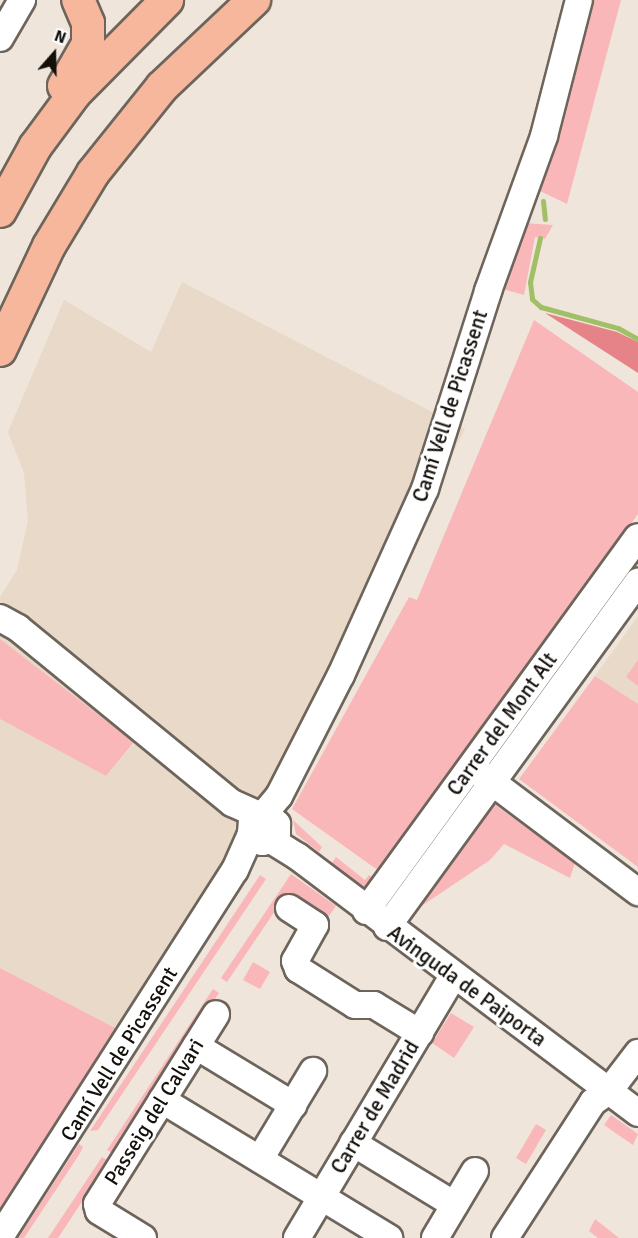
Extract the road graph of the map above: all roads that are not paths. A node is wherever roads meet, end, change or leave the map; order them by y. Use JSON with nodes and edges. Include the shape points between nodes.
{"nodes":[{"id":1,"x":22,"y":0,"type":"edge"},
{"id":2,"x":78,"y":0,"type":"edge"},
{"id":3,"x":167,"y":0,"type":"edge"},
{"id":4,"x":254,"y":0,"type":"edge"},
{"id":5,"x":579,"y":0,"type":"edge"},
{"id":6,"x":0,"y":38,"type":"edge"},
{"id":7,"x":35,"y":147,"type":"junction"},
{"id":8,"x":0,"y":211,"type":"edge"},
{"id":9,"x":0,"y":350,"type":"edge"},
{"id":10,"x":638,"y":537,"type":"edge"},
{"id":11,"x":638,"y":582,"type":"edge"},
{"id":12,"x":0,"y":603,"type":"edge"},
{"id":13,"x":9,"y":623,"type":"edge"},
{"id":14,"x":471,"y":766,"type":"junction"},
{"id":15,"x":493,"y":783,"type":"junction"},
{"id":16,"x":265,"y":824,"type":"junction"},
{"id":17,"x":638,"y":892,"type":"edge"},
{"id":18,"x":289,"y":908,"type":"dead end"},
{"id":19,"x":366,"y":911,"type":"junction"},
{"id":20,"x":387,"y":927,"type":"junction"},
{"id":21,"x":453,"y":976,"type":"junction"},
{"id":22,"x":216,"y":1014,"type":"dead end"},
{"id":23,"x":420,"y":1033,"type":"junction"},
{"id":24,"x":196,"y":1046,"type":"junction"},
{"id":25,"x":638,"y":1053,"type":"edge"},
{"id":26,"x":313,"y":1071,"type":"dead end"},
{"id":27,"x":609,"y":1091,"type":"junction"},
{"id":28,"x":162,"y":1100,"type":"junction"},
{"id":29,"x":293,"y":1105,"type":"junction"},
{"id":30,"x":638,"y":1113,"type":"edge"},
{"id":31,"x":353,"y":1143,"type":"junction"},
{"id":32,"x":260,"y":1159,"type":"junction"},
{"id":33,"x":475,"y":1171,"type":"dead end"},
{"id":34,"x":321,"y":1198,"type":"junction"},
{"id":35,"x":455,"y":1205,"type":"junction"},
{"id":36,"x":126,"y":1234,"type":"edge"},
{"id":37,"x":0,"y":1237,"type":"edge"},
{"id":38,"x":297,"y":1238,"type":"edge"},
{"id":39,"x":389,"y":1238,"type":"edge"},
{"id":40,"x":435,"y":1238,"type":"edge"},
{"id":41,"x":505,"y":1238,"type":"edge"}],
"edges":[{"from":1,"to":6,"type":"street"},
{"from":2,"to":7,"type":"main road","via":[[88,23],[88,44],[47,111]]},
{"from":3,"to":7,"type":"main road","via":[[75,93]]},
{"from":4,"to":9,"type":"main road","via":[[162,87],[93,172],[54,238]]},
{"from":5,"to":16,"type":"street","name":"Camí Vell de Picassent","via":[[544,136],[488,291],[425,489],[395,563]]},
{"from":7,"to":8,"type":"main road"},
{"from":10,"to":14,"type":"street","name":"Carrer del Mont Alt"},
{"from":11,"to":15,"type":"street","name":"Carrer del Mont Alt"},
{"from":12,"to":13,"type":"street"},
{"from":13,"to":16,"type":"street","via":[[232,803]]},
{"from":14,"to":15,"type":"street"},
{"from":14,"to":19,"type":"street","name":"Carrer del Mont Alt"},
{"from":15,"to":17,"type":"street"},
{"from":15,"to":20,"type":"street","name":"Carrer del Mont Alt"},
{"from":16,"to":19,"type":"street","name":"Avinguda de Paiporta","via":[[297,856]]},
{"from":16,"to":37,"type":"street","name":"Camí Vell de Picassent"},
{"from":18,"to":23,"type":"street","via":[[315,925],[296,961],[301,972],[355,1005],[374,1005]]},
{"from":19,"to":20,"type":"street","name":"Avinguda de Paiporta"},
{"from":20,"to":21,"type":"street","name":"Avinguda de Paiporta"},
{"from":21,"to":23,"type":"street","name":"Carrer de Madrid"},
{"from":21,"to":27,"type":"street","name":"Avinguda de Paiporta"},
{"from":22,"to":24,"type":"street","name":"Passeig del Calvari"},
{"from":23,"to":31,"type":"street","name":"Carrer de Madrid"},
{"from":24,"to":28,"type":"street","name":"Passeig del Calvari"},
{"from":24,"to":29,"type":"street"},
{"from":25,"to":27,"type":"street"},
{"from":26,"to":29,"type":"street"},
{"from":27,"to":30,"type":"street","name":"Avinguda de Paiporta"},
{"from":27,"to":41,"type":"street","via":[[593,1102]]},
{"from":28,"to":32,"type":"street"},
{"from":28,"to":36,"type":"street","name":"Passeig del Calvari","via":[[99,1199],[99,1212]]},
{"from":29,"to":32,"type":"street"},
{"from":31,"to":34,"type":"street","name":"Carrer de Madrid"},
{"from":31,"to":35,"type":"street"},
{"from":32,"to":34,"type":"street"},
{"from":33,"to":35,"type":"street"},
{"from":34,"to":38,"type":"street","name":"Carrer de Madrid"},
{"from":34,"to":39,"type":"street"},
{"from":35,"to":40,"type":"street"}]}
